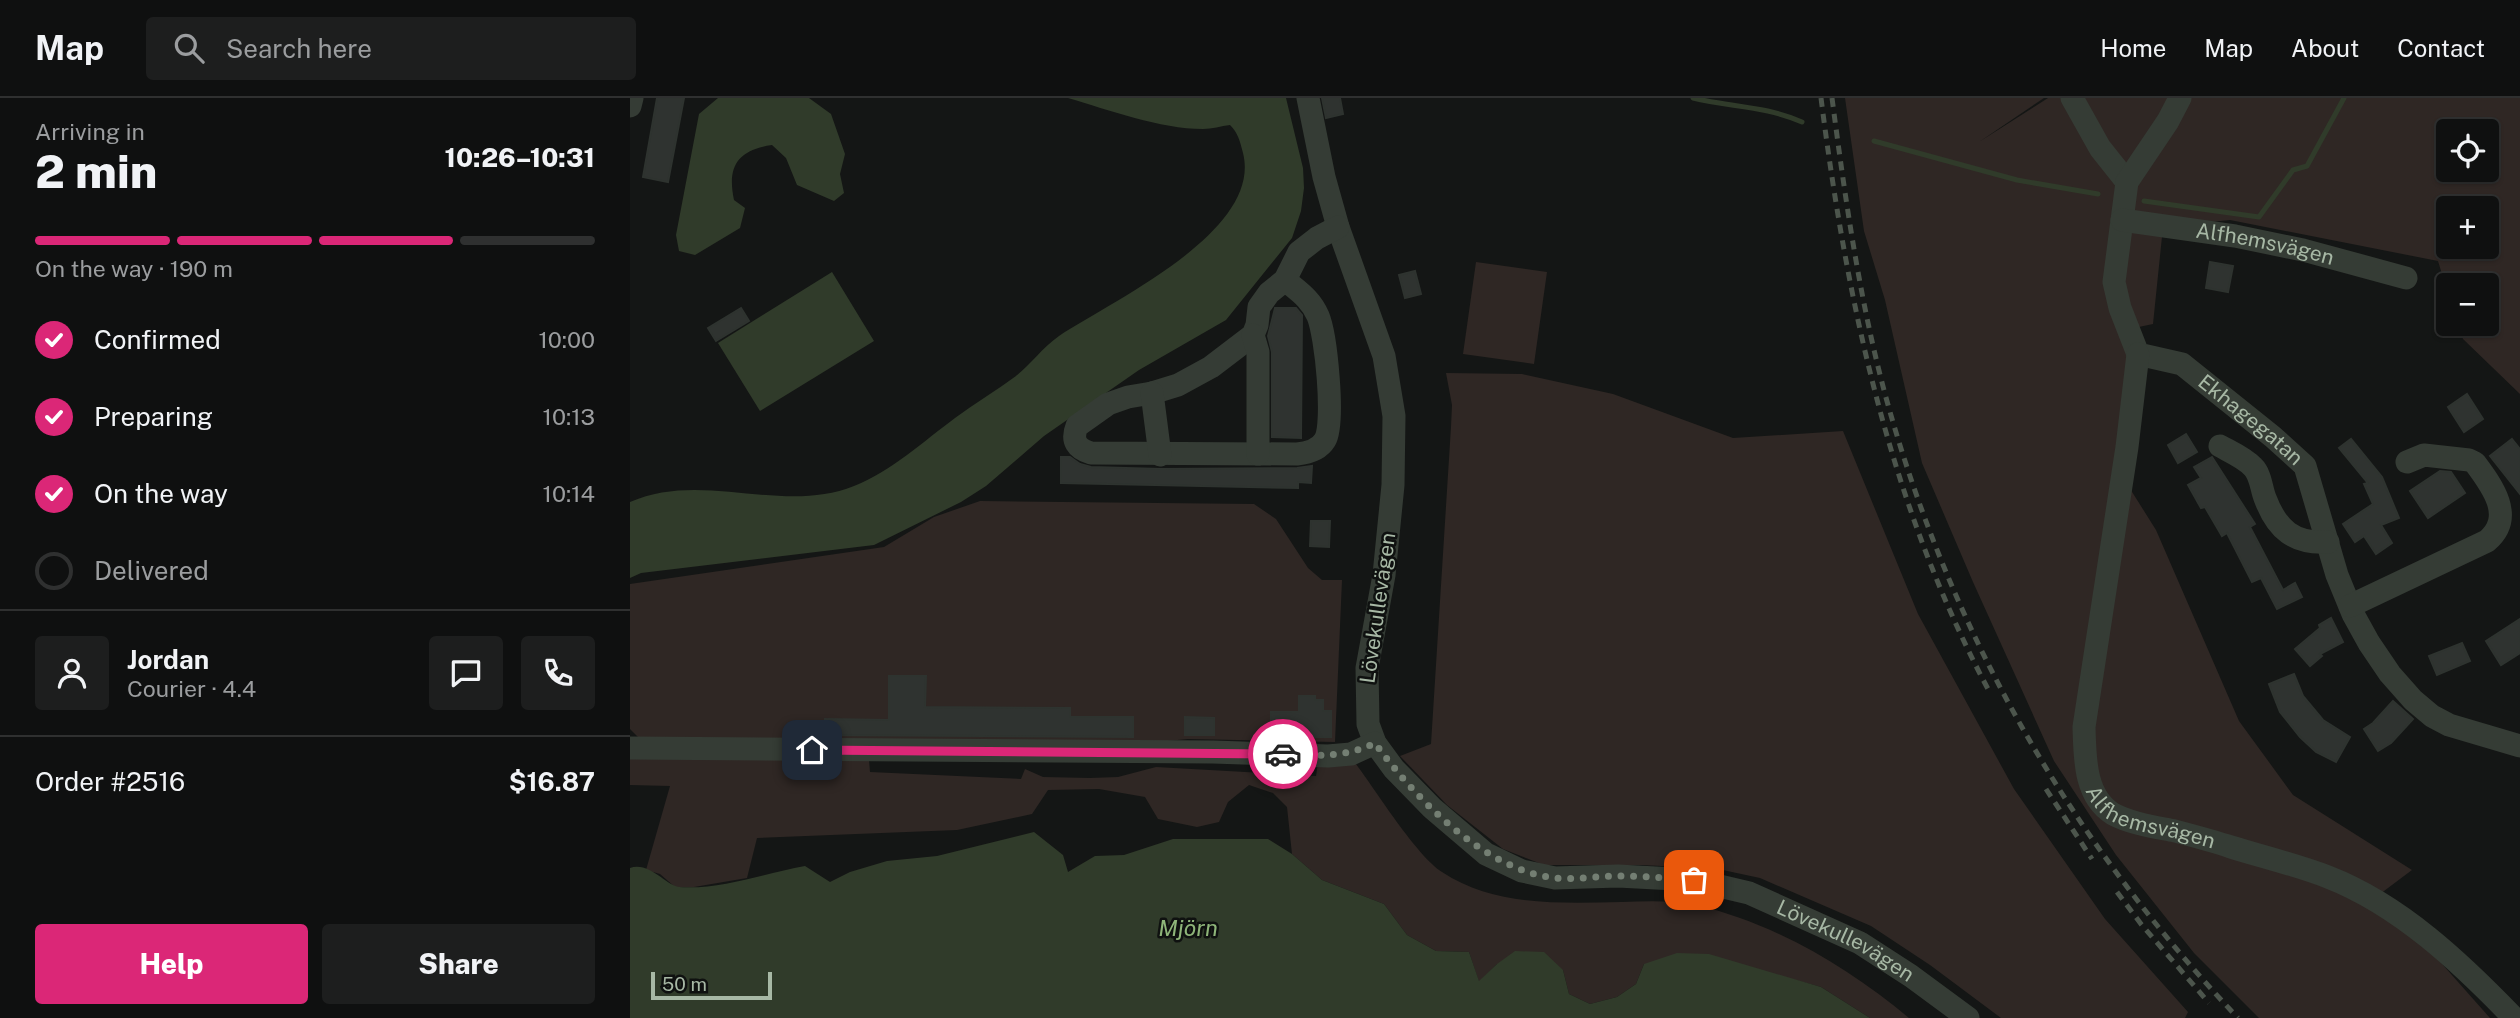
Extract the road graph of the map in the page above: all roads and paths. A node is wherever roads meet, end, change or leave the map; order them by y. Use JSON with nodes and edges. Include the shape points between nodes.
{"nodes":[{"id":1,"x":632,"y":98,"type":"edge"},
{"id":2,"x":1308,"y":98,"type":"edge"},
{"id":3,"x":2072,"y":98,"type":"edge"},
{"id":4,"x":2180,"y":98,"type":"edge"},
{"id":5,"x":630,"y":106,"type":"edge"},
{"id":6,"x":2127,"y":182,"type":"junction"},
{"id":7,"x":2122,"y":220,"type":"junction"},
{"id":8,"x":1338,"y":227,"type":"junction"},
{"id":9,"x":2406,"y":278,"type":"dead end"},
{"id":10,"x":1285,"y":280,"type":"junction"},
{"id":11,"x":1252,"y":335,"type":"junction"},
{"id":12,"x":2138,"y":354,"type":"junction"},
{"id":13,"x":1152,"y":393,"type":"junction"},
{"id":14,"x":2220,"y":446,"type":"dead end"},
{"id":15,"x":1160,"y":454,"type":"junction"},
{"id":16,"x":1258,"y":454,"type":"junction"},
{"id":17,"x":2407,"y":462,"type":"dead end"},
{"id":18,"x":2328,"y":542,"type":"junction"},
{"id":19,"x":2350,"y":606,"type":"junction"},
{"id":20,"x":2517,"y":740,"type":"edge"},
{"id":21,"x":1375,"y":743,"type":"junction"},
{"id":22,"x":630,"y":748,"type":"edge"},
{"id":23,"x":1968,"y":1018,"type":"edge"},
{"id":24,"x":2514,"y":1018,"type":"edge"}],
"edges":[{"from":1,"to":5,"type":"street"},
{"from":2,"to":8,"type":"street","name":"Lövekullevägen"},
{"from":3,"to":6,"type":"street","via":[[2100,148]]},
{"from":4,"to":6,"type":"street"},
{"from":6,"to":7,"type":"street"},
{"from":7,"to":9,"type":"street","name":"Alfhemsvägen","via":[[2235,236]]},
{"from":7,"to":12,"type":"street","via":[[2114,282]]},
{"from":8,"to":10,"type":"street","via":[[1299,252]]},
{"from":8,"to":21,"type":"street","name":"Lövekullevägen","via":[[1384,356],[1394,416],[1384,575],[1367,668],[1368,724]]},
{"from":10,"to":11,"type":"street","via":[[1259,307]]},
{"from":10,"to":16,"type":"street","via":[[1310,301],[1318,316],[1330,419],[1324,441],[1308,453]]},
{"from":11,"to":13,"type":"street","via":[[1197,376]]},
{"from":11,"to":16,"type":"street","via":[[1258,352]]},
{"from":12,"to":18,"type":"street","name":"Ekhagegatan","via":[[2182,365],[2305,466]]},
{"from":12,"to":24,"type":"street","name":"Alfhemsvägen","via":[[2084,727],[2085,760],[2098,801],[2135,823],[2195,836],[2328,877],[2370,897],[2425,934]]},
{"from":13,"to":15,"type":"street"},
{"from":13,"to":15,"type":"street","via":[[1108,404],[1077,426],[1074,438],[1081,450],[1091,453]]},
{"from":14,"to":18,"type":"street","via":[[2253,467],[2266,499],[2297,540]]},
{"from":15,"to":16,"type":"street"},
{"from":17,"to":19,"type":"street","via":[[2424,455],[2475,463],[2500,507],[2500,527],[2487,541]]},
{"from":18,"to":19,"type":"street","name":"Ekhagegatan"},
{"from":19,"to":20,"type":"street","name":"Ekhagegatan","via":[[2390,674],[2432,716],[2449,725]]},
{"from":21,"to":22,"type":"street","via":[[1351,754],[1328,756]]},
{"from":21,"to":23,"type":"street","name":"Lövekullevägen","via":[[1432,808],[1486,854],[1522,871],[1555,878],[1694,880],[1749,893],[1860,943]]}]}
